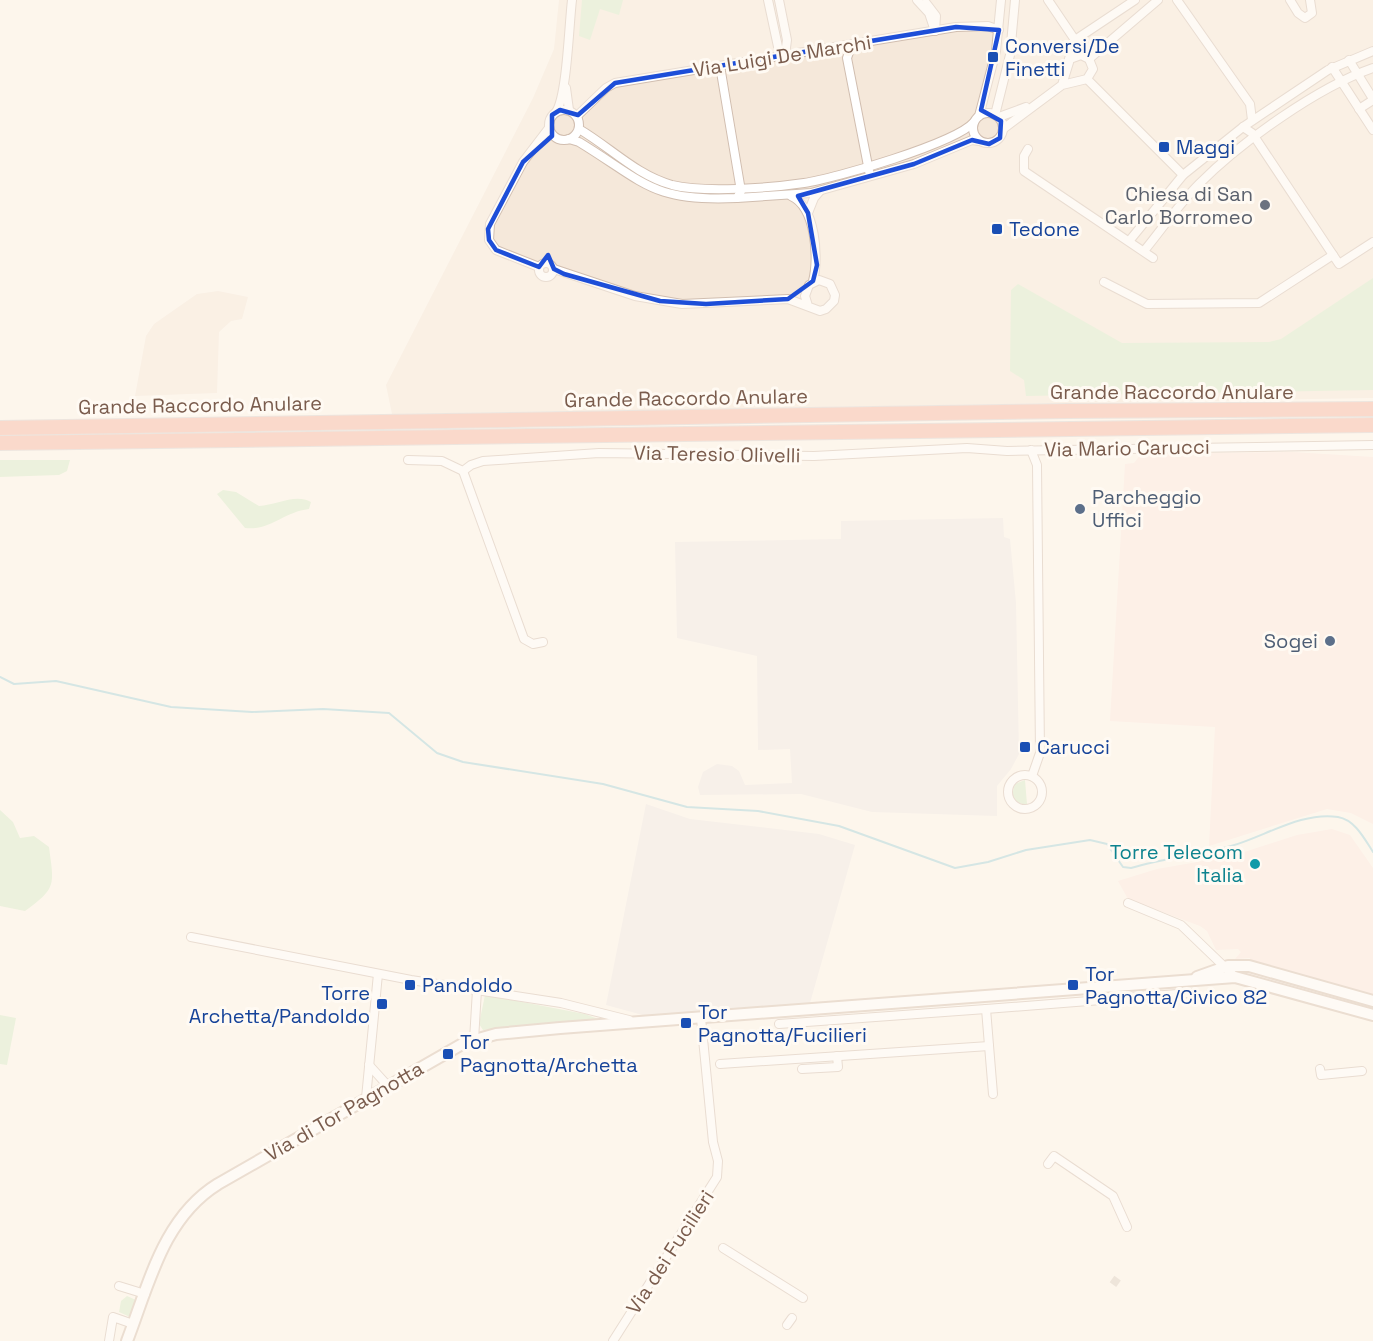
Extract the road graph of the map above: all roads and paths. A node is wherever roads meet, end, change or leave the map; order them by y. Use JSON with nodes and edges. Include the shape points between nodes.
{"nodes":[{"id":1,"x":572,"y":0,"type":"edge"},
{"id":2,"x":768,"y":0,"type":"edge"},
{"id":3,"x":780,"y":0,"type":"edge"},
{"id":4,"x":917,"y":0,"type":"edge"},
{"id":5,"x":923,"y":0,"type":"edge"},
{"id":6,"x":1001,"y":0,"type":"edge"},
{"id":7,"x":1015,"y":0,"type":"edge"},
{"id":8,"x":1048,"y":0,"type":"edge"},
{"id":9,"x":1135,"y":0,"type":"edge"},
{"id":10,"x":1158,"y":0,"type":"edge"},
{"id":11,"x":1177,"y":0,"type":"edge"},
{"id":12,"x":1290,"y":0,"type":"edge"},
{"id":13,"x":1310,"y":0,"type":"edge"},
{"id":14,"x":999,"y":30,"type":"junction"},
{"id":15,"x":935,"y":31,"type":"junction"},
{"id":16,"x":1075,"y":40,"type":"junction"},
{"id":17,"x":852,"y":44,"type":"junction"},
{"id":18,"x":1373,"y":51,"type":"edge"},
{"id":19,"x":782,"y":56,"type":"junction"},
{"id":20,"x":1089,"y":59,"type":"junction"},
{"id":21,"x":1349,"y":60,"type":"junction"},
{"id":22,"x":1068,"y":62,"type":"junction"},
{"id":23,"x":720,"y":66,"type":"junction"},
{"id":24,"x":1332,"y":67,"type":"junction"},
{"id":25,"x":1373,"y":68,"type":"edge"},
{"id":26,"x":1067,"y":74,"type":"junction"},
{"id":27,"x":1356,"y":74,"type":"junction"},
{"id":28,"x":1087,"y":79,"type":"junction"},
{"id":29,"x":1076,"y":81,"type":"junction"},
{"id":30,"x":1340,"y":82,"type":"junction"},
{"id":31,"x":564,"y":84,"type":"junction"},
{"id":32,"x":1062,"y":85,"type":"junction"},
{"id":33,"x":1373,"y":100,"type":"edge"},
{"id":34,"x":1031,"y":106,"type":"junction"},
{"id":35,"x":1359,"y":109,"type":"junction"},
{"id":36,"x":569,"y":110,"type":"junction"},
{"id":37,"x":556,"y":112,"type":"junction"},
{"id":38,"x":1260,"y":114,"type":"junction"},
{"id":39,"x":577,"y":116,"type":"junction"},
{"id":40,"x":997,"y":116,"type":"junction"},
{"id":41,"x":977,"y":119,"type":"junction"},
{"id":42,"x":1252,"y":120,"type":"junction"},
{"id":43,"x":1243,"y":127,"type":"junction"},
{"id":44,"x":549,"y":128,"type":"junction"},
{"id":45,"x":1269,"y":128,"type":"junction"},
{"id":46,"x":579,"y":129,"type":"junction"},
{"id":47,"x":1004,"y":129,"type":"junction"},
{"id":48,"x":1373,"y":130,"type":"edge"},
{"id":49,"x":1255,"y":138,"type":"junction"},
{"id":50,"x":559,"y":139,"type":"junction"},
{"id":51,"x":569,"y":139,"type":"junction"},
{"id":52,"x":979,"y":141,"type":"junction"},
{"id":53,"x":1028,"y":148,"type":"dead end"},
{"id":54,"x":531,"y":153,"type":"junction"},
{"id":55,"x":869,"y":166,"type":"junction"},
{"id":56,"x":1183,"y":175,"type":"junction"},
{"id":57,"x":867,"y":177,"type":"junction"},
{"id":58,"x":740,"y":187,"type":"junction"},
{"id":59,"x":820,"y":191,"type":"junction"},
{"id":60,"x":791,"y":196,"type":"junction"},
{"id":61,"x":737,"y":198,"type":"junction"},
{"id":62,"x":808,"y":213,"type":"junction"},
{"id":63,"x":1130,"y":240,"type":"junction"},
{"id":64,"x":1373,"y":242,"type":"edge"},
{"id":65,"x":1144,"y":251,"type":"junction"},
{"id":66,"x":1333,"y":255,"type":"junction"},
{"id":67,"x":1153,"y":258,"type":"dead end"},
{"id":68,"x":817,"y":264,"type":"junction"},
{"id":69,"x":813,"y":281,"type":"junction"},
{"id":70,"x":825,"y":281,"type":"junction"},
{"id":71,"x":1104,"y":282,"type":"dead end"},
{"id":72,"x":806,"y":290,"type":"junction"},
{"id":73,"x":788,"y":299,"type":"junction"},
{"id":74,"x":808,"y":306,"type":"junction"},
{"id":75,"x":1373,"y":409,"type":"edge"},
{"id":76,"x":1373,"y":425,"type":"edge"},
{"id":77,"x":0,"y":428,"type":"edge"},
{"id":78,"x":0,"y":443,"type":"edge"},
{"id":79,"x":1373,"y":445,"type":"edge"},
{"id":80,"x":1031,"y":450,"type":"junction"},
{"id":81,"x":408,"y":460,"type":"dead end"},
{"id":82,"x":463,"y":471,"type":"junction"},
{"id":83,"x":543,"y":642,"type":"dead end"},
{"id":84,"x":1032,"y":776,"type":"junction"},
{"id":85,"x":1128,"y":903,"type":"dead end"},
{"id":86,"x":191,"y":937,"type":"dead end"},
{"id":87,"x":1224,"y":966,"type":"junction"},
{"id":88,"x":378,"y":974,"type":"junction"},
{"id":89,"x":1235,"y":977,"type":"junction"},
{"id":90,"x":1194,"y":978,"type":"junction"},
{"id":91,"x":477,"y":990,"type":"junction"},
{"id":92,"x":1190,"y":993,"type":"dead end"},
{"id":93,"x":1373,"y":1001,"type":"edge"},
{"id":94,"x":986,"y":1009,"type":"junction"},
{"id":95,"x":1373,"y":1015,"type":"edge"},
{"id":96,"x":701,"y":1018,"type":"junction"},
{"id":97,"x":639,"y":1023,"type":"junction"},
{"id":98,"x":779,"y":1024,"type":"dead end"},
{"id":99,"x":474,"y":1040,"type":"junction"},
{"id":100,"x":989,"y":1046,"type":"junction"},
{"id":101,"x":837,"y":1056,"type":"junction"},
{"id":102,"x":720,"y":1064,"type":"dead end"},
{"id":103,"x":369,"y":1065,"type":"junction"},
{"id":104,"x":802,"y":1069,"type":"dead end"},
{"id":105,"x":1320,"y":1069,"type":"dead end"},
{"id":106,"x":1362,"y":1071,"type":"dead end"},
{"id":107,"x":388,"y":1086,"type":"junction"},
{"id":108,"x":993,"y":1094,"type":"dead end"},
{"id":109,"x":366,"y":1098,"type":"junction"},
{"id":110,"x":1048,"y":1164,"type":"dead end"},
{"id":111,"x":1127,"y":1227,"type":"dead end"},
{"id":112,"x":723,"y":1248,"type":"dead end"},
{"id":113,"x":119,"y":1286,"type":"dead end"},
{"id":114,"x":145,"y":1294,"type":"junction"},
{"id":115,"x":803,"y":1298,"type":"dead end"},
{"id":116,"x":792,"y":1318,"type":"dead end"},
{"id":117,"x":133,"y":1324,"type":"junction"},
{"id":118,"x":787,"y":1325,"type":"dead end"},
{"id":119,"x":109,"y":1341,"type":"edge"},
{"id":120,"x":126,"y":1341,"type":"edge"},
{"id":121,"x":613,"y":1341,"type":"edge"}],
"edges":[{"from":1,"to":31,"type":"street"},
{"from":2,"to":19,"type":"street"},
{"from":3,"to":19,"type":"street","via":[[786,40]]},
{"from":4,"to":15,"type":"street","via":[[929,13]]},
{"from":5,"to":15,"type":"street","via":[[934,10]]},
{"from":6,"to":14,"type":"street"},
{"from":7,"to":40,"type":"street","via":[[1010,55]]},
{"from":8,"to":16,"type":"street"},
{"from":9,"to":16,"type":"street"},
{"from":10,"to":20,"type":"street"},
{"from":11,"to":42,"type":"street","via":[[1250,104]]},
{"from":12,"to":13,"type":"street","via":[[1305,18],[1312,14]]},
{"from":14,"to":15,"type":"street","name":"Via Luigi De Marchi","via":[[970,26]]},
{"from":14,"to":41,"type":"street","via":[[993,68]]},
{"from":15,"to":17,"type":"street","name":"Via Luigi De Marchi"},
{"from":16,"to":22,"type":"street"},
{"from":17,"to":19,"type":"street","name":"Via Luigi De Marchi"},
{"from":17,"to":55,"type":"street","via":[[848,58]]},
{"from":18,"to":21,"type":"street"},
{"from":19,"to":23,"type":"street","name":"Via Luigi De Marchi"},
{"from":20,"to":22,"type":"street","via":[[1077,56]]},
{"from":20,"to":28,"type":"street","via":[[1093,69]]},
{"from":21,"to":24,"type":"street"},
{"from":21,"to":27,"type":"street"},
{"from":22,"to":26,"type":"street"},
{"from":23,"to":39,"type":"street","name":"Via Luigi De Marchi","via":[[615,83]]},
{"from":23,"to":58,"type":"street"},
{"from":24,"to":30,"type":"street"},
{"from":24,"to":38,"type":"street"},
{"from":25,"to":27,"type":"street"},
{"from":26,"to":29,"type":"street"},
{"from":26,"to":32,"type":"street"},
{"from":27,"to":30,"type":"street"},
{"from":27,"to":33,"type":"street"},
{"from":28,"to":29,"type":"street"},
{"from":28,"to":56,"type":"street"},
{"from":29,"to":32,"type":"street"},
{"from":30,"to":35,"type":"street"},
{"from":30,"to":45,"type":"street"},
{"from":31,"to":36,"type":"street"},
{"from":31,"to":37,"type":"street"},
{"from":32,"to":34,"type":"street"},
{"from":33,"to":35,"type":"street"},
{"from":34,"to":40,"type":"street"},
{"from":34,"to":47,"type":"street"},
{"from":35,"to":48,"type":"street"},
{"from":36,"to":37,"type":"street"},
{"from":36,"to":39,"type":"street"},
{"from":37,"to":44,"type":"street","via":[[549,119]]},
{"from":38,"to":42,"type":"street"},
{"from":38,"to":45,"type":"street"},
{"from":39,"to":46,"type":"street"},
{"from":40,"to":41,"type":"street","via":[[988,113]]},
{"from":40,"to":47,"type":"street"},
{"from":41,"to":52,"type":"street","via":[[973,132]]},
{"from":41,"to":55,"type":"street","via":[[958,134]]},
{"from":42,"to":43,"type":"street"},
{"from":43,"to":49,"type":"street"},
{"from":43,"to":56,"type":"street"},
{"from":44,"to":50,"type":"street"},
{"from":44,"to":54,"type":"street"},
{"from":45,"to":49,"type":"street"},
{"from":46,"to":51,"type":"street"},
{"from":46,"to":58,"type":"street","via":[[657,180],[690,188]]},
{"from":47,"to":52,"type":"street","via":[[993,143]]},
{"from":49,"to":65,"type":"street","via":[[1198,185]]},
{"from":49,"to":66,"type":"street"},
{"from":50,"to":51,"type":"street"},
{"from":50,"to":54,"type":"street","via":[[545,142]]},
{"from":51,"to":61,"type":"street","via":[[652,190],[696,200]]},
{"from":52,"to":57,"type":"street","via":[[972,140],[914,164]]},
{"from":53,"to":63,"type":"street","via":[[1024,171]]},
{"from":54,"to":73,"type":"street","via":[[500,203],[488,234],[496,250],[539,267],[548,263],[553,271],[635,297],[682,304]]},
{"from":55,"to":57,"type":"street"},
{"from":55,"to":58,"type":"street","via":[[805,183]]},
{"from":56,"to":63,"type":"street"},
{"from":57,"to":59,"type":"street"},
{"from":58,"to":61,"type":"street","via":[[742,194]]},
{"from":59,"to":60,"type":"street"},
{"from":59,"to":62,"type":"street"},
{"from":60,"to":61,"type":"street"},
{"from":60,"to":62,"type":"street"},
{"from":62,"to":68,"type":"street"},
{"from":63,"to":65,"type":"street"},
{"from":64,"to":66,"type":"street","via":[[1339,264]]},
{"from":65,"to":67,"type":"street"},
{"from":66,"to":71,"type":"street","via":[[1259,303],[1147,304]]},
{"from":68,"to":69,"type":"street"},
{"from":68,"to":70,"type":"street"},
{"from":69,"to":70,"type":"street"},
{"from":69,"to":72,"type":"street"},
{"from":70,"to":74,"type":"street","via":[[835,295],[831,306],[820,311]]},
{"from":72,"to":73,"type":"street"},
{"from":72,"to":74,"type":"street"},
{"from":73,"to":74,"type":"street"},
{"from":75,"to":77,"type":"highway","name":"Grande Raccordo Anulare"},
{"from":76,"to":78,"type":"highway","name":"Grande Raccordo Anulare"},
{"from":79,"to":80,"type":"street","name":"Via Mario Carucci"},
{"from":80,"to":82,"type":"street","name":"Via Teresio Olivelli","via":[[966,448],[814,456],[599,453],[483,461]]},
{"from":80,"to":84,"type":"street","name":"Via Mario Carucci","via":[[1037,465],[1040,753]]},
{"from":81,"to":82,"type":"street","via":[[442,461]]},
{"from":82,"to":83,"type":"street","via":[[524,639],[533,644]]},
{"from":84,"to":84,"type":"street","via":[[1019,776],[1009,785],[1008,798],[1018,808],[1032,807],[1041,798],[1041,786]]},
{"from":85,"to":87,"type":"street","via":[[1181,925]]},
{"from":86,"to":88,"type":"street"},
{"from":87,"to":89,"type":"street"},
{"from":87,"to":90,"type":"street","name":"Via di Tor Pagnotta"},
{"from":87,"to":93,"type":"street","name":"Via di Tor Pagnotta","via":[[1250,966]]},
{"from":88,"to":91,"type":"street"},
{"from":88,"to":103,"type":"street"},
{"from":89,"to":90,"type":"street","name":"Via di Tor Pagnotta"},
{"from":89,"to":95,"type":"street","name":"Via di Tor Pagnotta"},
{"from":90,"to":96,"type":"street","name":"Via di Tor Pagnotta","via":[[1147,986]]},
{"from":91,"to":97,"type":"street","via":[[561,1003]]},
{"from":91,"to":99,"type":"street"},
{"from":92,"to":94,"type":"street"},
{"from":94,"to":98,"type":"street"},
{"from":94,"to":100,"type":"street"},
{"from":96,"to":97,"type":"street","name":"Via di Tor Pagnotta"},
{"from":96,"to":121,"type":"street","name":"Via dei Fucilieri","via":[[717,1177]]},
{"from":97,"to":99,"type":"street","name":"Via di Tor Pagnotta","via":[[514,1032]]},
{"from":99,"to":107,"type":"street","name":"Via di Tor Pagnotta"},
{"from":100,"to":101,"type":"street"},
{"from":100,"to":108,"type":"street"},
{"from":101,"to":102,"type":"street"},
{"from":101,"to":104,"type":"street","via":[[838,1067]]},
{"from":103,"to":107,"type":"street"},
{"from":103,"to":109,"type":"street"},
{"from":105,"to":106,"type":"street","via":[[1321,1074]]},
{"from":107,"to":109,"type":"street","name":"Via di Tor Pagnotta"},
{"from":109,"to":114,"type":"street","name":"Via di Tor Pagnotta","via":[[194,1201],[169,1236]]},
{"from":110,"to":111,"type":"street","via":[[1054,1155],[1113,1197]]},
{"from":112,"to":115,"type":"street"},
{"from":113,"to":114,"type":"street"},
{"from":114,"to":117,"type":"street","name":"Via di Tor Pagnotta"},
{"from":116,"to":118,"type":"street"},
{"from":117,"to":119,"type":"street","via":[[113,1317]]},
{"from":117,"to":120,"type":"street","name":"Via di Tor Pagnotta"}]}
